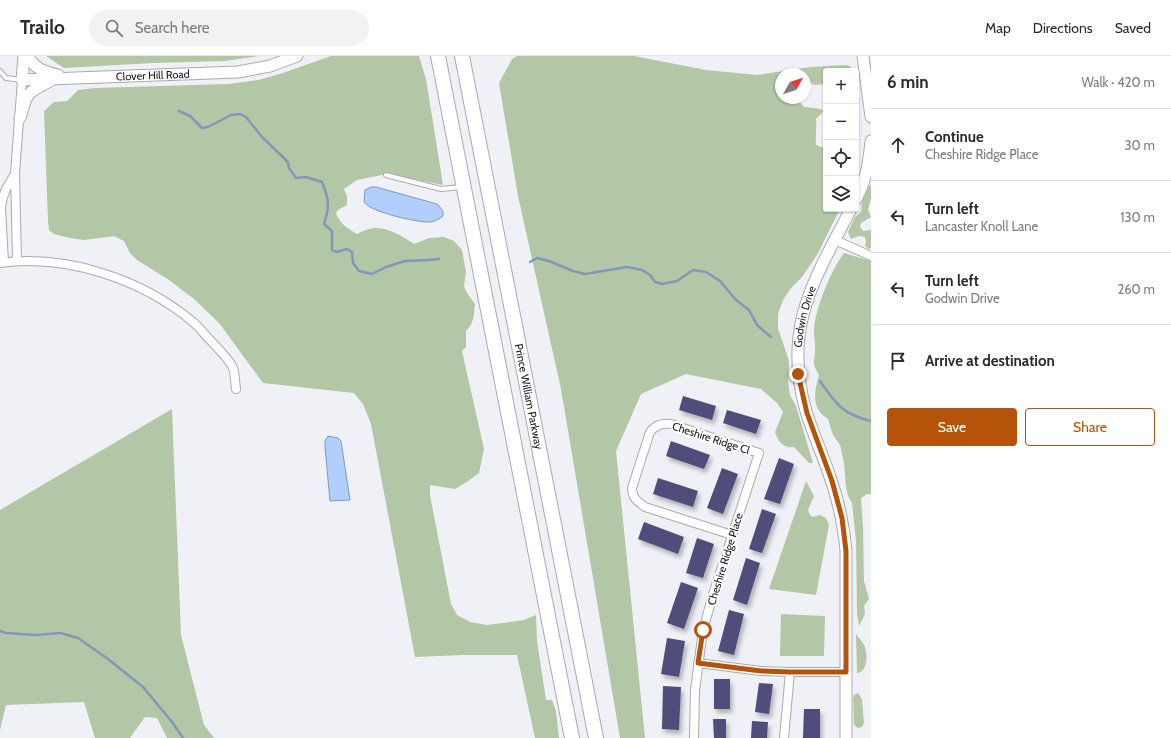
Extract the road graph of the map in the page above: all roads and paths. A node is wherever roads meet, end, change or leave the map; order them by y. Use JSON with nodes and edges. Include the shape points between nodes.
{"nodes":[{"id":1,"x":24,"y":56,"type":"edge"},
{"id":2,"x":28,"y":56,"type":"edge"},
{"id":3,"x":297,"y":56,"type":"edge"},
{"id":4,"x":438,"y":56,"type":"edge"},
{"id":5,"x":462,"y":56,"type":"edge"},
{"id":6,"x":467,"y":56,"type":"edge"},
{"id":7,"x":864,"y":56,"type":"edge"},
{"id":8,"x":0,"y":71,"type":"edge"},
{"id":9,"x":466,"y":77,"type":"junction"},
{"id":10,"x":68,"y":78,"type":"junction"},
{"id":11,"x":55,"y":79,"type":"junction"},
{"id":12,"x":22,"y":80,"type":"junction"},
{"id":13,"x":871,"y":117,"type":"edge"},
{"id":14,"x":20,"y":118,"type":"junction"},
{"id":15,"x":871,"y":141,"type":"edge"},
{"id":16,"x":15,"y":173,"type":"junction"},
{"id":17,"x":386,"y":175,"type":"dead end"},
{"id":18,"x":464,"y":187,"type":"junction"},
{"id":19,"x":859,"y":193,"type":"edge"},
{"id":20,"x":849,"y":212,"type":"edge"},
{"id":21,"x":835,"y":240,"type":"junction"},
{"id":22,"x":871,"y":256,"type":"edge"},
{"id":23,"x":17,"y":260,"type":"junction"},
{"id":24,"x":2,"y":262,"type":"edge"},
{"id":25,"x":236,"y":389,"type":"dead end"},
{"id":26,"x":758,"y":453,"type":"joint"},
{"id":27,"x":732,"y":535,"type":"junction"},
{"id":28,"x":698,"y":663,"type":"junction"},
{"id":29,"x":790,"y":672,"type":"junction"},
{"id":30,"x":846,"y":672,"type":"junction"},
{"id":31,"x":572,"y":738,"type":"edge"},
{"id":32,"x":596,"y":738,"type":"edge"},
{"id":33,"x":694,"y":738,"type":"edge"},
{"id":34,"x":784,"y":738,"type":"edge"},
{"id":35,"x":846,"y":738,"type":"edge"}],
"edges":[{"from":1,"to":12,"type":"street"},
{"from":2,"to":10,"type":"street","via":[[31,63],[39,69]]},
{"from":3,"to":10,"type":"street","name":"Clover Hill Road","via":[[270,66],[238,72]]},
{"from":4,"to":18,"type":"highway"},
{"from":5,"to":9,"type":"highway","name":"Prince William Parkway"},
{"from":6,"to":9,"type":"highway"},
{"from":7,"to":13,"type":"street"},
{"from":8,"to":12,"type":"lane","name":"Clover Hill Road","via":[[6,78]]},
{"from":9,"to":32,"type":"highway","name":"Prince William Parkway"},
{"from":10,"to":11,"type":"street","name":"Clover Hill Road"},
{"from":11,"to":12,"type":"street","name":"Clover Hill Road"},
{"from":11,"to":14,"type":"street","via":[[30,92]]},
{"from":12,"to":14,"type":"street"},
{"from":14,"to":16,"type":"street"},
{"from":15,"to":19,"type":"street","via":[[869,163]]},
{"from":16,"to":23,"type":"street"},
{"from":16,"to":24,"type":"street","via":[[2,200]]},
{"from":17,"to":18,"type":"lane","via":[[441,189]]},
{"from":18,"to":31,"type":"highway"},
{"from":20,"to":21,"type":"street","name":"Godwin Drive"},
{"from":21,"to":22,"type":"street"},
{"from":21,"to":30,"type":"street","name":"Godwin Drive","via":[[804,308],[798,335],[797,357],[798,374],[807,413],[832,481],[844,533]]},
{"from":23,"to":24,"type":"street"},
{"from":23,"to":25,"type":"street","via":[[94,270],[152,293],[193,322],[211,341],[232,366]]},
{"from":26,"to":27,"type":"street","name":"Cheshire Ridge Place"},
{"from":26,"to":27,"type":"street","name":"Cheshire Ridge Cl","via":[[671,424],[658,425],[650,432],[632,488],[634,499],[644,507]]},
{"from":27,"to":28,"type":"street","name":"Cheshire Ridge Place","via":[[703,630]]},
{"from":28,"to":29,"type":"street"},
{"from":28,"to":33,"type":"street","name":"Cheshire Ridge Place"},
{"from":29,"to":30,"type":"street"},
{"from":29,"to":34,"type":"street"},
{"from":30,"to":35,"type":"street","name":"Godwin Drive"}]}
